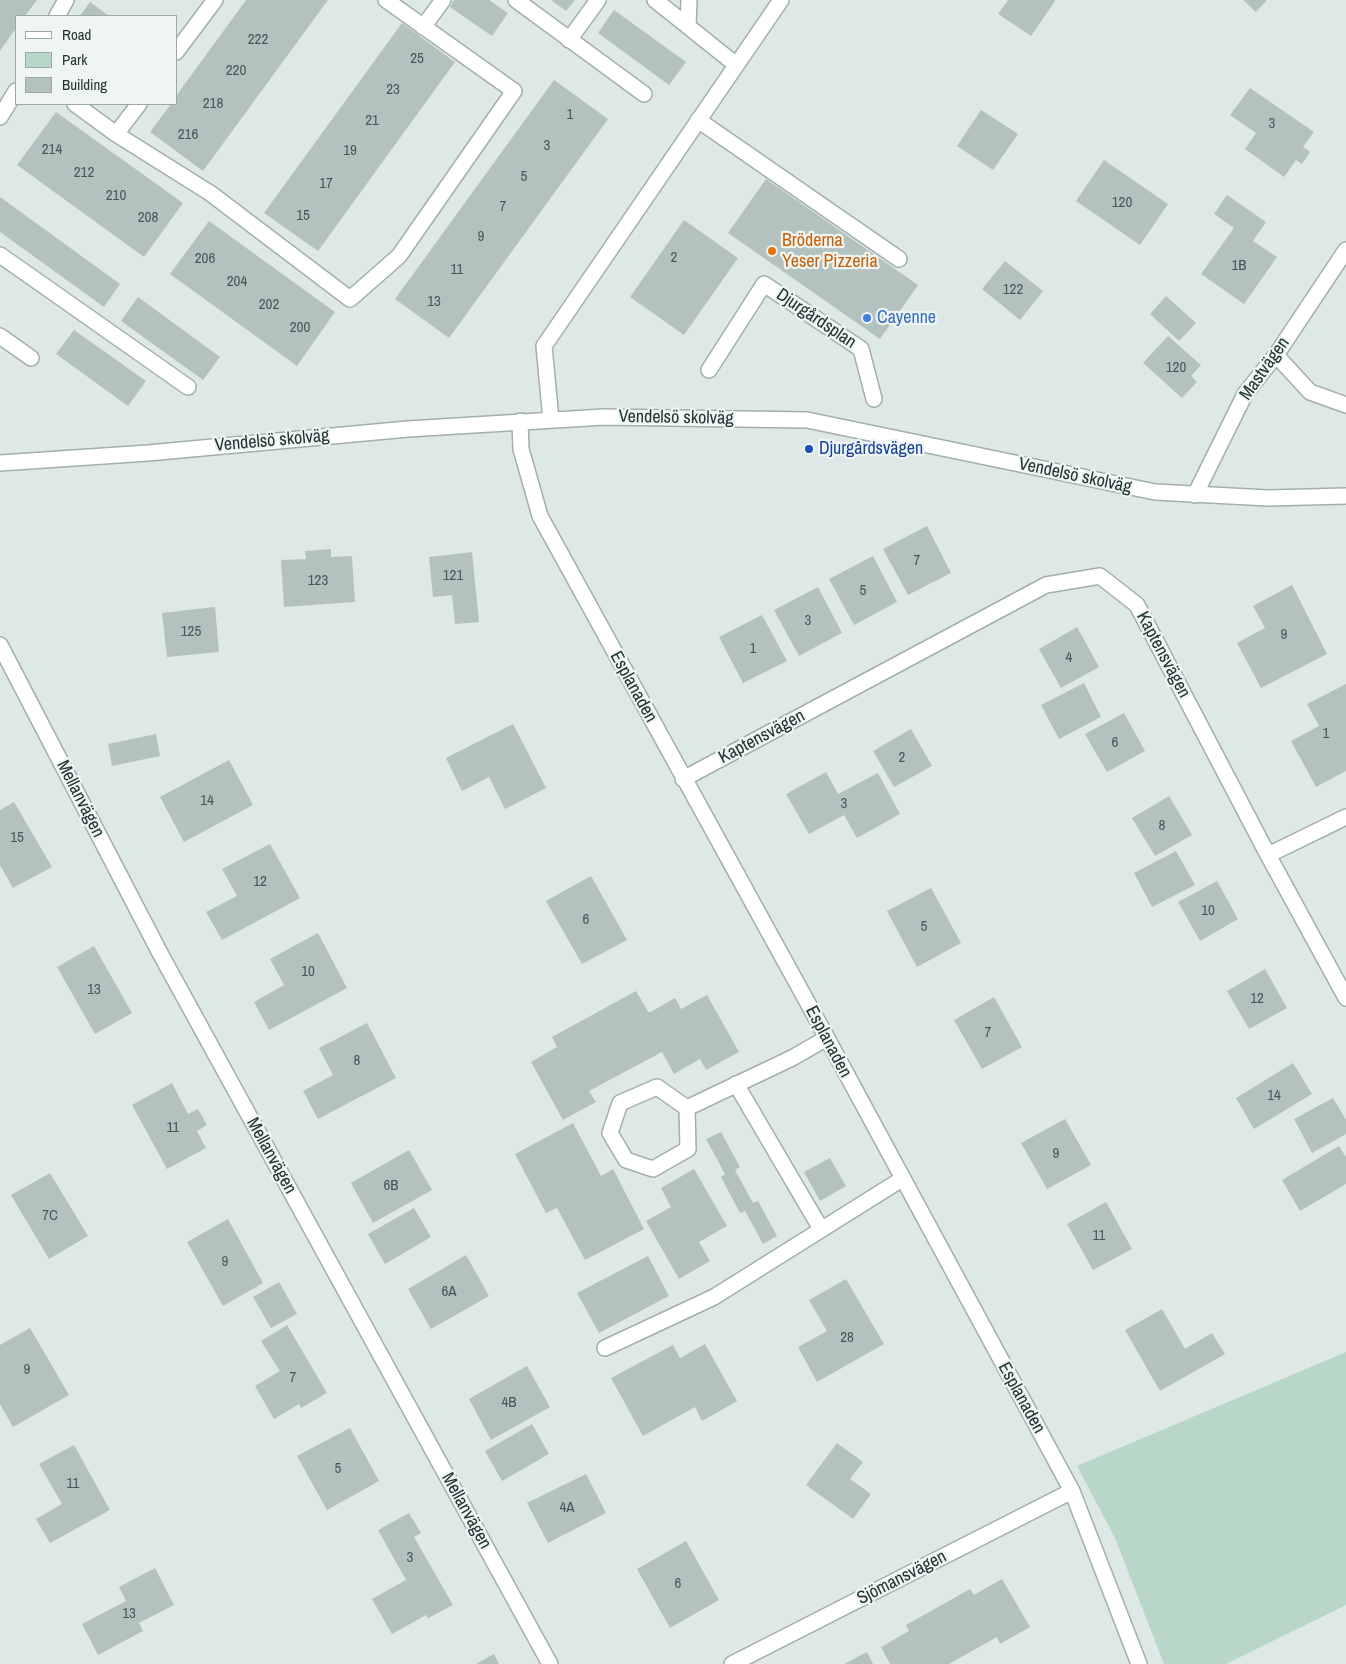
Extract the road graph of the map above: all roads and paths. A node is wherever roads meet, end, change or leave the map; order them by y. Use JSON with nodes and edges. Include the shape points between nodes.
{"nodes":[{"id":1,"x":66,"y":0,"type":"edge"},
{"id":2,"x":214,"y":0,"type":"edge"},
{"id":3,"x":386,"y":0,"type":"edge"},
{"id":4,"x":443,"y":0,"type":"edge"},
{"id":5,"x":516,"y":0,"type":"edge"},
{"id":6,"x":598,"y":0,"type":"edge"},
{"id":7,"x":655,"y":0,"type":"edge"},
{"id":8,"x":689,"y":0,"type":"edge"},
{"id":9,"x":780,"y":0,"type":"edge"},
{"id":10,"x":58,"y":15,"type":"edge"},
{"id":11,"x":423,"y":26,"type":"junction"},
{"id":12,"x":688,"y":26,"type":"junction"},
{"id":13,"x":569,"y":40,"type":"junction"},
{"id":14,"x":178,"y":49,"type":"edge"},
{"id":15,"x":736,"y":64,"type":"junction"},
{"id":16,"x":15,"y":93,"type":"edge"},
{"id":17,"x":644,"y":94,"type":"dead end"},
{"id":18,"x":75,"y":105,"type":"edge"},
{"id":19,"x":137,"y":105,"type":"edge"},
{"id":20,"x":0,"y":117,"type":"edge"},
{"id":21,"x":698,"y":120,"type":"junction"},
{"id":22,"x":116,"y":134,"type":"junction"},
{"id":23,"x":1346,"y":250,"type":"edge"},
{"id":24,"x":0,"y":255,"type":"edge"},
{"id":25,"x":899,"y":259,"type":"dead end"},
{"id":26,"x":0,"y":336,"type":"edge"},
{"id":27,"x":1276,"y":355,"type":"junction"},
{"id":28,"x":31,"y":358,"type":"dead end"},
{"id":29,"x":709,"y":370,"type":"dead end"},
{"id":30,"x":188,"y":387,"type":"dead end"},
{"id":31,"x":874,"y":399,"type":"dead end"},
{"id":32,"x":1346,"y":405,"type":"edge"},
{"id":33,"x":551,"y":420,"type":"junction"},
{"id":34,"x":520,"y":422,"type":"junction"},
{"id":35,"x":0,"y":463,"type":"edge"},
{"id":36,"x":1195,"y":495,"type":"junction"},
{"id":37,"x":1346,"y":496,"type":"edge"},
{"id":38,"x":0,"y":645,"type":"edge"},
{"id":39,"x":684,"y":780,"type":"junction"},
{"id":40,"x":1346,"y":817,"type":"edge"},
{"id":41,"x":1268,"y":856,"type":"junction"},
{"id":42,"x":1346,"y":998,"type":"edge"},
{"id":43,"x":827,"y":1038,"type":"junction"},
{"id":44,"x":736,"y":1084,"type":"junction"},
{"id":45,"x":686,"y":1108,"type":"junction"},
{"id":46,"x":902,"y":1179,"type":"junction"},
{"id":47,"x":821,"y":1229,"type":"junction"},
{"id":48,"x":605,"y":1348,"type":"dead end"},
{"id":49,"x":1072,"y":1491,"type":"junction"},
{"id":50,"x":550,"y":1664,"type":"edge"},
{"id":51,"x":732,"y":1664,"type":"edge"},
{"id":52,"x":1139,"y":1664,"type":"edge"}],
"edges":[{"from":1,"to":10,"type":"street"},
{"from":2,"to":14,"type":"street"},
{"from":3,"to":11,"type":"street"},
{"from":4,"to":11,"type":"street"},
{"from":5,"to":13,"type":"street"},
{"from":6,"to":13,"type":"street"},
{"from":7,"to":12,"type":"street"},
{"from":8,"to":12,"type":"street"},
{"from":9,"to":15,"type":"street"},
{"from":11,"to":22,"type":"street","via":[[514,91],[399,256],[350,299],[210,193]]},
{"from":12,"to":15,"type":"street"},
{"from":13,"to":17,"type":"street"},
{"from":15,"to":21,"type":"street"},
{"from":16,"to":20,"type":"street"},
{"from":18,"to":22,"type":"street"},
{"from":19,"to":22,"type":"street"},
{"from":21,"to":25,"type":"street"},
{"from":21,"to":33,"type":"street","via":[[544,346]]},
{"from":23,"to":27,"type":"street","name":"Mastvägen"},
{"from":24,"to":30,"type":"street"},
{"from":26,"to":28,"type":"street"},
{"from":27,"to":32,"type":"street","via":[[1310,392]]},
{"from":27,"to":36,"type":"street","name":"Mastvägen","via":[[1245,394]]},
{"from":29,"to":31,"type":"street","name":"Djurgårdsplan","via":[[764,284],[861,349]]},
{"from":33,"to":34,"type":"street","name":"Vendelsö skolväg"},
{"from":33,"to":36,"type":"street","name":"Vendelsö skolväg","via":[[604,416],[807,420],[1155,492]]},
{"from":34,"to":35,"type":"street","name":"Vendelsö skolväg"},
{"from":34,"to":39,"type":"street","name":"Esplanaden","via":[[522,449],[540,516]]},
{"from":36,"to":37,"type":"street","name":"Vendelsö skolväg","via":[[1268,498]]},
{"from":38,"to":50,"type":"street","name":"Mellanvägen","via":[[161,955]]},
{"from":39,"to":41,"type":"street","name":"Kaptensvägen","via":[[1046,584],[1100,576],[1137,605]]},
{"from":39,"to":43,"type":"street","name":"Esplanaden"},
{"from":40,"to":41,"type":"street"},
{"from":41,"to":42,"type":"street","name":"Kaptensvägen"},
{"from":43,"to":44,"type":"street"},
{"from":43,"to":46,"type":"street","name":"Esplanaden"},
{"from":44,"to":45,"type":"street"},
{"from":44,"to":47,"type":"street"},
{"from":45,"to":45,"type":"street","via":[[657,1087],[620,1102],[610,1133],[626,1160],[653,1169],[688,1149]]},
{"from":46,"to":47,"type":"street"},
{"from":46,"to":49,"type":"street","name":"Esplanaden"},
{"from":47,"to":48,"type":"street","via":[[714,1296]]},
{"from":49,"to":51,"type":"street","name":"Sjömansvägen"},
{"from":49,"to":52,"type":"street","name":"Esplanaden"}]}
